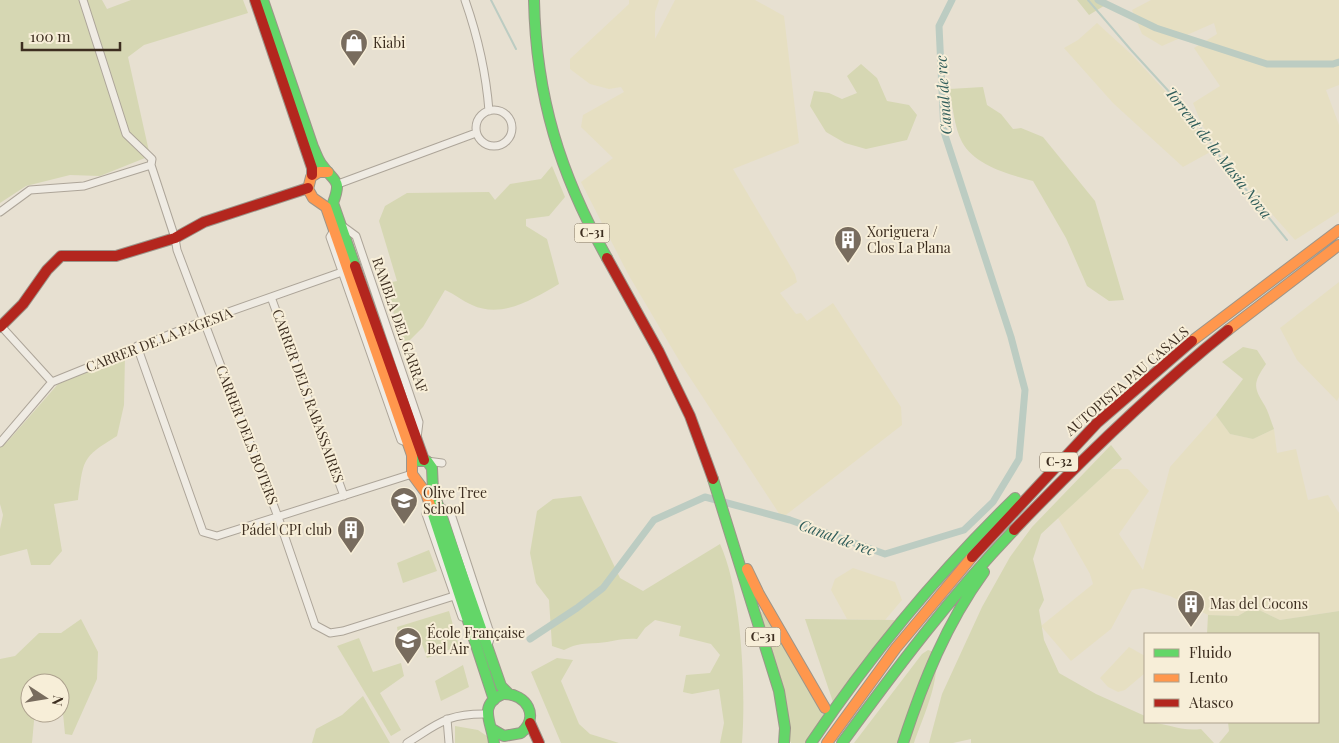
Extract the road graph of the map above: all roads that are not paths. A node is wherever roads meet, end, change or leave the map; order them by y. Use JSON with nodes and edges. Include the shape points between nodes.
{"nodes":[{"id":1,"x":83,"y":0,"type":"edge"},
{"id":2,"x":255,"y":0,"type":"edge"},
{"id":3,"x":263,"y":0,"type":"edge"},
{"id":4,"x":465,"y":0,"type":"edge"},
{"id":5,"x":534,"y":0,"type":"edge"},
{"id":6,"x":489,"y":111,"type":"junction"},
{"id":7,"x":476,"y":133,"type":"junction"},
{"id":8,"x":151,"y":165,"type":"junction"},
{"id":9,"x":328,"y":172,"type":"junction"},
{"id":10,"x":312,"y":175,"type":"junction"},
{"id":11,"x":338,"y":184,"type":"junction"},
{"id":12,"x":308,"y":188,"type":"junction"},
{"id":13,"x":336,"y":195,"type":"junction"},
{"id":14,"x":320,"y":202,"type":"junction"},
{"id":15,"x":0,"y":212,"type":"edge"},
{"id":16,"x":337,"y":228,"type":"junction"},
{"id":17,"x":1339,"y":230,"type":"edge"},
{"id":18,"x":175,"y":238,"type":"junction"},
{"id":19,"x":1339,"y":245,"type":"edge"},
{"id":20,"x":342,"y":272,"type":"junction"},
{"id":21,"x":271,"y":297,"type":"junction"},
{"id":22,"x":203,"y":321,"type":"junction"},
{"id":23,"x":1,"y":326,"type":"edge"},
{"id":24,"x":137,"y":346,"type":"junction"},
{"id":25,"x":52,"y":382,"type":"junction"},
{"id":26,"x":1,"y":441,"type":"edge"},
{"id":27,"x":412,"y":442,"type":"junction"},
{"id":28,"x":1069,"y":450,"type":"junction"},
{"id":29,"x":426,"y":460,"type":"junction"},
{"id":30,"x":414,"y":473,"type":"junction"},
{"id":31,"x":432,"y":474,"type":"junction"},
{"id":32,"x":344,"y":496,"type":"junction"},
{"id":33,"x":1038,"y":505,"type":"junction"},
{"id":34,"x":434,"y":506,"type":"junction"},
{"id":35,"x":278,"y":517,"type":"junction"},
{"id":36,"x":730,"y":533,"type":"junction"},
{"id":37,"x":454,"y":596,"type":"junction"},
{"id":38,"x":469,"y":622,"type":"junction"},
{"id":39,"x":499,"y":693,"type":"junction"},
{"id":40,"x":825,"y":708,"type":"dead end"},
{"id":41,"x":488,"y":714,"type":"junction"},
{"id":42,"x":447,"y":719,"type":"junction"},
{"id":43,"x":530,"y":723,"type":"junction"},
{"id":44,"x":492,"y":729,"type":"junction"},
{"id":45,"x":510,"y":739,"type":"edge"},
{"id":46,"x":406,"y":743,"type":"edge"},
{"id":47,"x":449,"y":743,"type":"edge"},
{"id":48,"x":494,"y":743,"type":"edge"},
{"id":49,"x":533,"y":743,"type":"edge"},
{"id":50,"x":539,"y":743,"type":"edge"},
{"id":51,"x":784,"y":743,"type":"edge"},
{"id":52,"x":811,"y":743,"type":"edge"},
{"id":53,"x":827,"y":743,"type":"edge"},
{"id":54,"x":842,"y":743,"type":"edge"},
{"id":55,"x":903,"y":743,"type":"edge"}],
"edges":[{"from":1,"to":8,"type":"street","name":"CARRER DELS BOTERS","via":[[126,134],[152,159]]},
{"from":2,"to":10,"type":"main road"},
{"from":3,"to":9,"type":"main road","via":[[313,147]]},
{"from":4,"to":6,"type":"street","via":[[479,39]]},
{"from":5,"to":36,"type":"main road","number":"C-31","via":[[540,82],[560,160],[587,223],[682,399],[703,449]]},
{"from":6,"to":7,"type":"street","via":[[480,117]]},
{"from":6,"to":7,"type":"street","via":[[506,115],[511,126],[509,137],[495,146],[483,143]]},
{"from":7,"to":11,"type":"street"},
{"from":8,"to":15,"type":"street","via":[[84,186],[30,190]]},
{"from":8,"to":18,"type":"street","name":"CARRER DELS BOTERS"},
{"from":9,"to":10,"type":"main road"},
{"from":9,"to":11,"type":"main road","via":[[334,175]]},
{"from":10,"to":12,"type":"main road"},
{"from":11,"to":13,"type":"main road","name":"RAMBLA DEL GARRAF"},
{"from":12,"to":14,"type":"main road","name":"RAMBLA DEL GARRAF","via":[[311,196]]},
{"from":12,"to":18,"type":"main road","via":[[204,222]]},
{"from":13,"to":14,"type":"main road"},
{"from":13,"to":16,"type":"main road","name":"RAMBLA DEL GARRAF","via":[[333,203]]},
{"from":14,"to":16,"type":"main road","name":"RAMBLA DEL GARRAF"},
{"from":16,"to":20,"type":"street","name":"RAMBLA DEL GARRAF","via":[[330,237]]},
{"from":16,"to":27,"type":"main road","name":"RAMBLA DEL GARRAF"},
{"from":16,"to":27,"type":"street","name":"RAMBLA DEL GARRAF","via":[[356,236],[419,422]]},
{"from":17,"to":28,"type":"main road","name":"AUTOPISTA PAU CASALS","number":"C-32","via":[[1178,353]]},
{"from":18,"to":22,"type":"street","name":"CARRER DELS BOTERS"},
{"from":18,"to":23,"type":"main road","via":[[116,256],[61,256]]},
{"from":19,"to":33,"type":"main road","name":"AUTOPISTA PAU CASALS","number":"C-32","via":[[1286,282],[1187,361]]},
{"from":20,"to":21,"type":"street","name":"CARRER DE LA PAGESIA"},
{"from":20,"to":27,"type":"street","name":"RAMBLA DEL GARRAF","via":[[401,440]]},
{"from":21,"to":22,"type":"street","name":"CARRER DE LA PAGESIA"},
{"from":21,"to":32,"type":"street","name":"CARRER DELS RABASSAIRES"},
{"from":22,"to":24,"type":"street","name":"CARRER DE LA PAGESIA"},
{"from":22,"to":35,"type":"street","name":"CARRER DELS BOTERS"},
{"from":23,"to":25,"type":"street"},
{"from":24,"to":25,"type":"street","name":"CARRER DE LA PAGESIA"},
{"from":24,"to":35,"type":"street","via":[[203,532],[217,536]]},
{"from":25,"to":26,"type":"street","name":"CARRER DE LA PAGESIA"},
{"from":27,"to":29,"type":"main road","name":"RAMBLA DEL GARRAF"},
{"from":27,"to":30,"type":"main road","name":"RAMBLA DEL GARRAF"},
{"from":28,"to":52,"type":"main road","via":[[995,517],[928,590],[848,689]]},
{"from":28,"to":53,"type":"main road","name":"AUTOPISTA PAU CASALS","number":"C-32","via":[[923,613]]},
{"from":29,"to":30,"type":"main road","via":[[416,462]]},
{"from":29,"to":31,"type":"main road","via":[[431,464]]},
{"from":30,"to":31,"type":"main road","via":[[423,481]]},
{"from":30,"to":32,"type":"street"},
{"from":30,"to":34,"type":"main road","name":"RAMBLA DEL GARRAF"},
{"from":31,"to":34,"type":"main road","name":"RAMBLA DEL GARRAF"},
{"from":32,"to":35,"type":"street"},
{"from":33,"to":54,"type":"main road","name":"AUTOPISTA PAU CASALS","number":"C-32","via":[[934,620]]},
{"from":33,"to":55,"type":"main road","via":[[976,582],[948,627],[921,687]]},
{"from":34,"to":37,"type":"street","name":"RAMBLA DEL GARRAF","via":[[426,514]]},
{"from":34,"to":38,"type":"main road","name":"RAMBLA DEL GARRAF"},
{"from":34,"to":39,"type":"main road","name":"RAMBLA DEL GARRAF","via":[[487,648]]},
{"from":35,"to":37,"type":"street","name":"CARRER DELS BOTERS","via":[[315,625],[321,630],[342,631]]},
{"from":36,"to":40,"type":"main road","number":"C-31","via":[[759,594]]},
{"from":36,"to":51,"type":"main road","number":"C-31","via":[[779,691]]},
{"from":37,"to":38,"type":"street","name":"RAMBLA DEL GARRAF","via":[[463,619]]},
{"from":38,"to":39,"type":"main road","name":"RAMBLA DEL GARRAF"},
{"from":39,"to":41,"type":"main road"},
{"from":39,"to":43,"type":"main road","via":[[519,696],[526,701],[531,711]]},
{"from":41,"to":42,"type":"street","via":[[457,714]]},
{"from":41,"to":44,"type":"main road"},
{"from":42,"to":46,"type":"street"},
{"from":42,"to":47,"type":"street"},
{"from":43,"to":45,"type":"main road","via":[[524,732]]},
{"from":43,"to":50,"type":"main road"},
{"from":44,"to":45,"type":"main road"},
{"from":44,"to":48,"type":"main road"},
{"from":45,"to":49,"type":"main road"}]}
